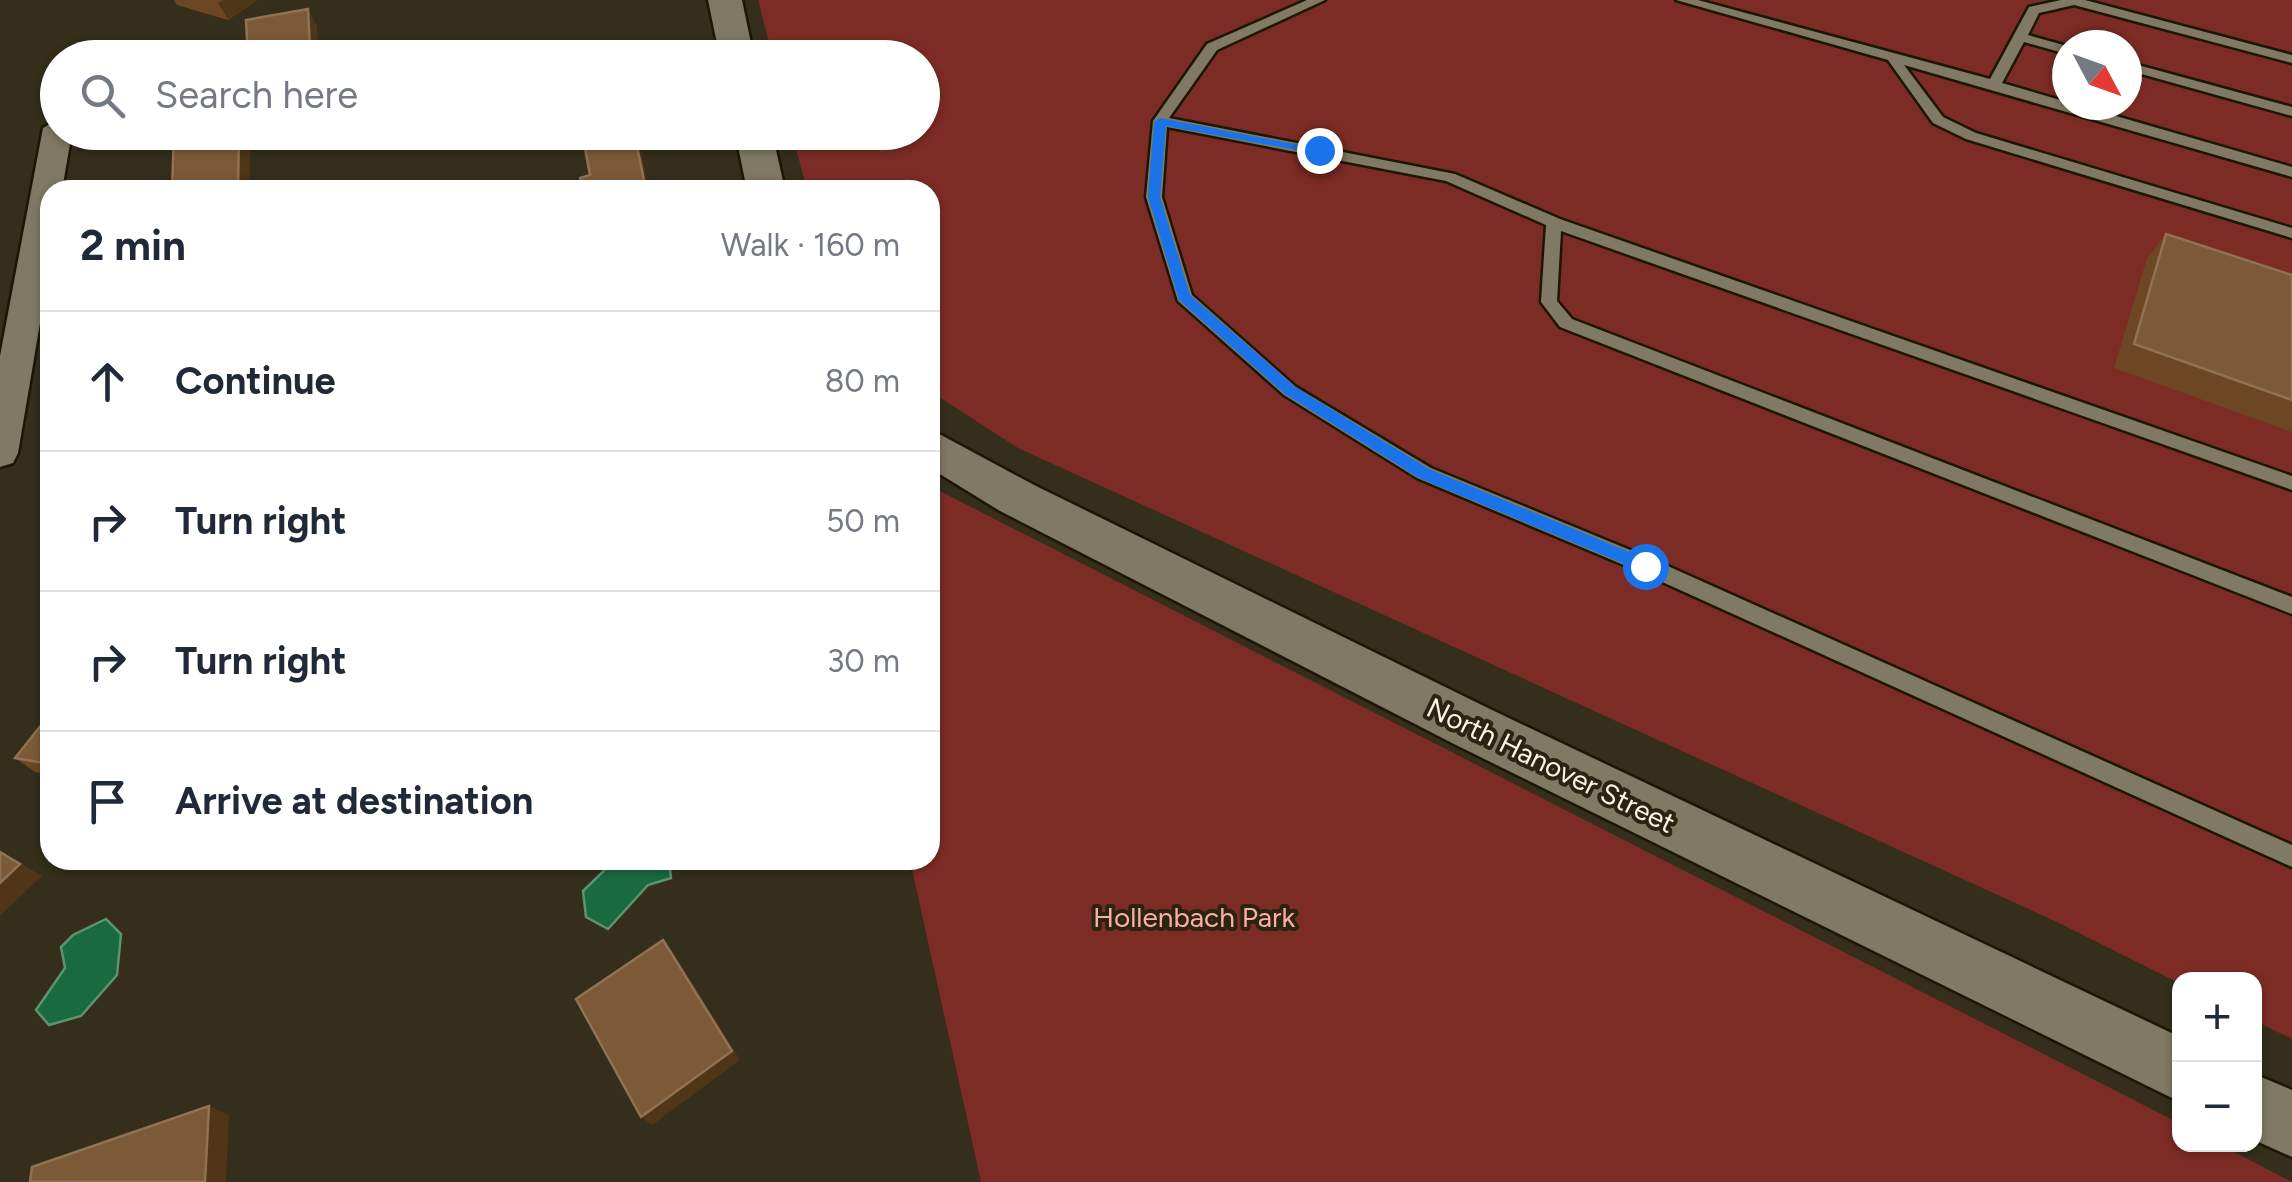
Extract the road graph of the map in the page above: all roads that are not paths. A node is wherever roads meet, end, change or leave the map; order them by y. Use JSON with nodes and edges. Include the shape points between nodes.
{"nodes":[{"id":1,"x":725,"y":0,"type":"edge"},
{"id":2,"x":1318,"y":0,"type":"edge"},
{"id":3,"x":1683,"y":0,"type":"edge"},
{"id":4,"x":2020,"y":36,"type":"junction"},
{"id":5,"x":733,"y":40,"type":"edge"},
{"id":6,"x":2052,"y":46,"type":"edge"},
{"id":7,"x":2292,"y":60,"type":"edge"},
{"id":8,"x":1894,"y":61,"type":"junction"},
{"id":9,"x":2142,"y":70,"type":"edge"},
{"id":10,"x":1994,"y":85,"type":"junction"},
{"id":11,"x":2292,"y":112,"type":"edge"},
{"id":12,"x":1160,"y":122,"type":"junction"},
{"id":13,"x":54,"y":150,"type":"edge"},
{"id":14,"x":757,"y":150,"type":"edge"},
{"id":15,"x":2292,"y":172,"type":"edge"},
{"id":16,"x":49,"y":180,"type":"edge"},
{"id":17,"x":764,"y":180,"type":"edge"},
{"id":18,"x":1554,"y":223,"type":"junction"},
{"id":19,"x":40,"y":229,"type":"edge"},
{"id":20,"x":2292,"y":233,"type":"edge"},
{"id":21,"x":940,"y":452,"type":"edge"},
{"id":22,"x":0,"y":453,"type":"edge"},
{"id":23,"x":2292,"y":482,"type":"edge"},
{"id":24,"x":2292,"y":606,"type":"edge"},
{"id":25,"x":2292,"y":856,"type":"edge"},
{"id":26,"x":2172,"y":1066,"type":"edge"},
{"id":27,"x":2262,"y":1110,"type":"edge"},
{"id":28,"x":2292,"y":1124,"type":"edge"}],
"edges":[{"from":1,"to":5,"type":"street"},
{"from":2,"to":12,"type":"lane","via":[[1212,47]]},
{"from":3,"to":8,"type":"lane"},
{"from":4,"to":6,"type":"lane"},
{"from":4,"to":7,"type":"lane","via":[[2034,10],[2074,1]]},
{"from":4,"to":10,"type":"lane"},
{"from":8,"to":10,"type":"lane"},
{"from":8,"to":20,"type":"lane","via":[[1938,120],[1971,136]]},
{"from":9,"to":11,"type":"lane"},
{"from":10,"to":15,"type":"lane"},
{"from":12,"to":18,"type":"lane","via":[[1450,177]]},
{"from":12,"to":25,"type":"lane","via":[[1154,197],[1184,297],[1290,391],[1424,474]]},
{"from":13,"to":16,"type":"street"},
{"from":14,"to":17,"type":"street"},
{"from":18,"to":23,"type":"lane"},
{"from":18,"to":24,"type":"lane","via":[[1548,302],[1566,323]]},
{"from":19,"to":22,"type":"street"},
{"from":21,"to":26,"type":"street","name":"North Hanover Street","via":[[1017,498],[1473,728]]},
{"from":27,"to":28,"type":"street"}]}
